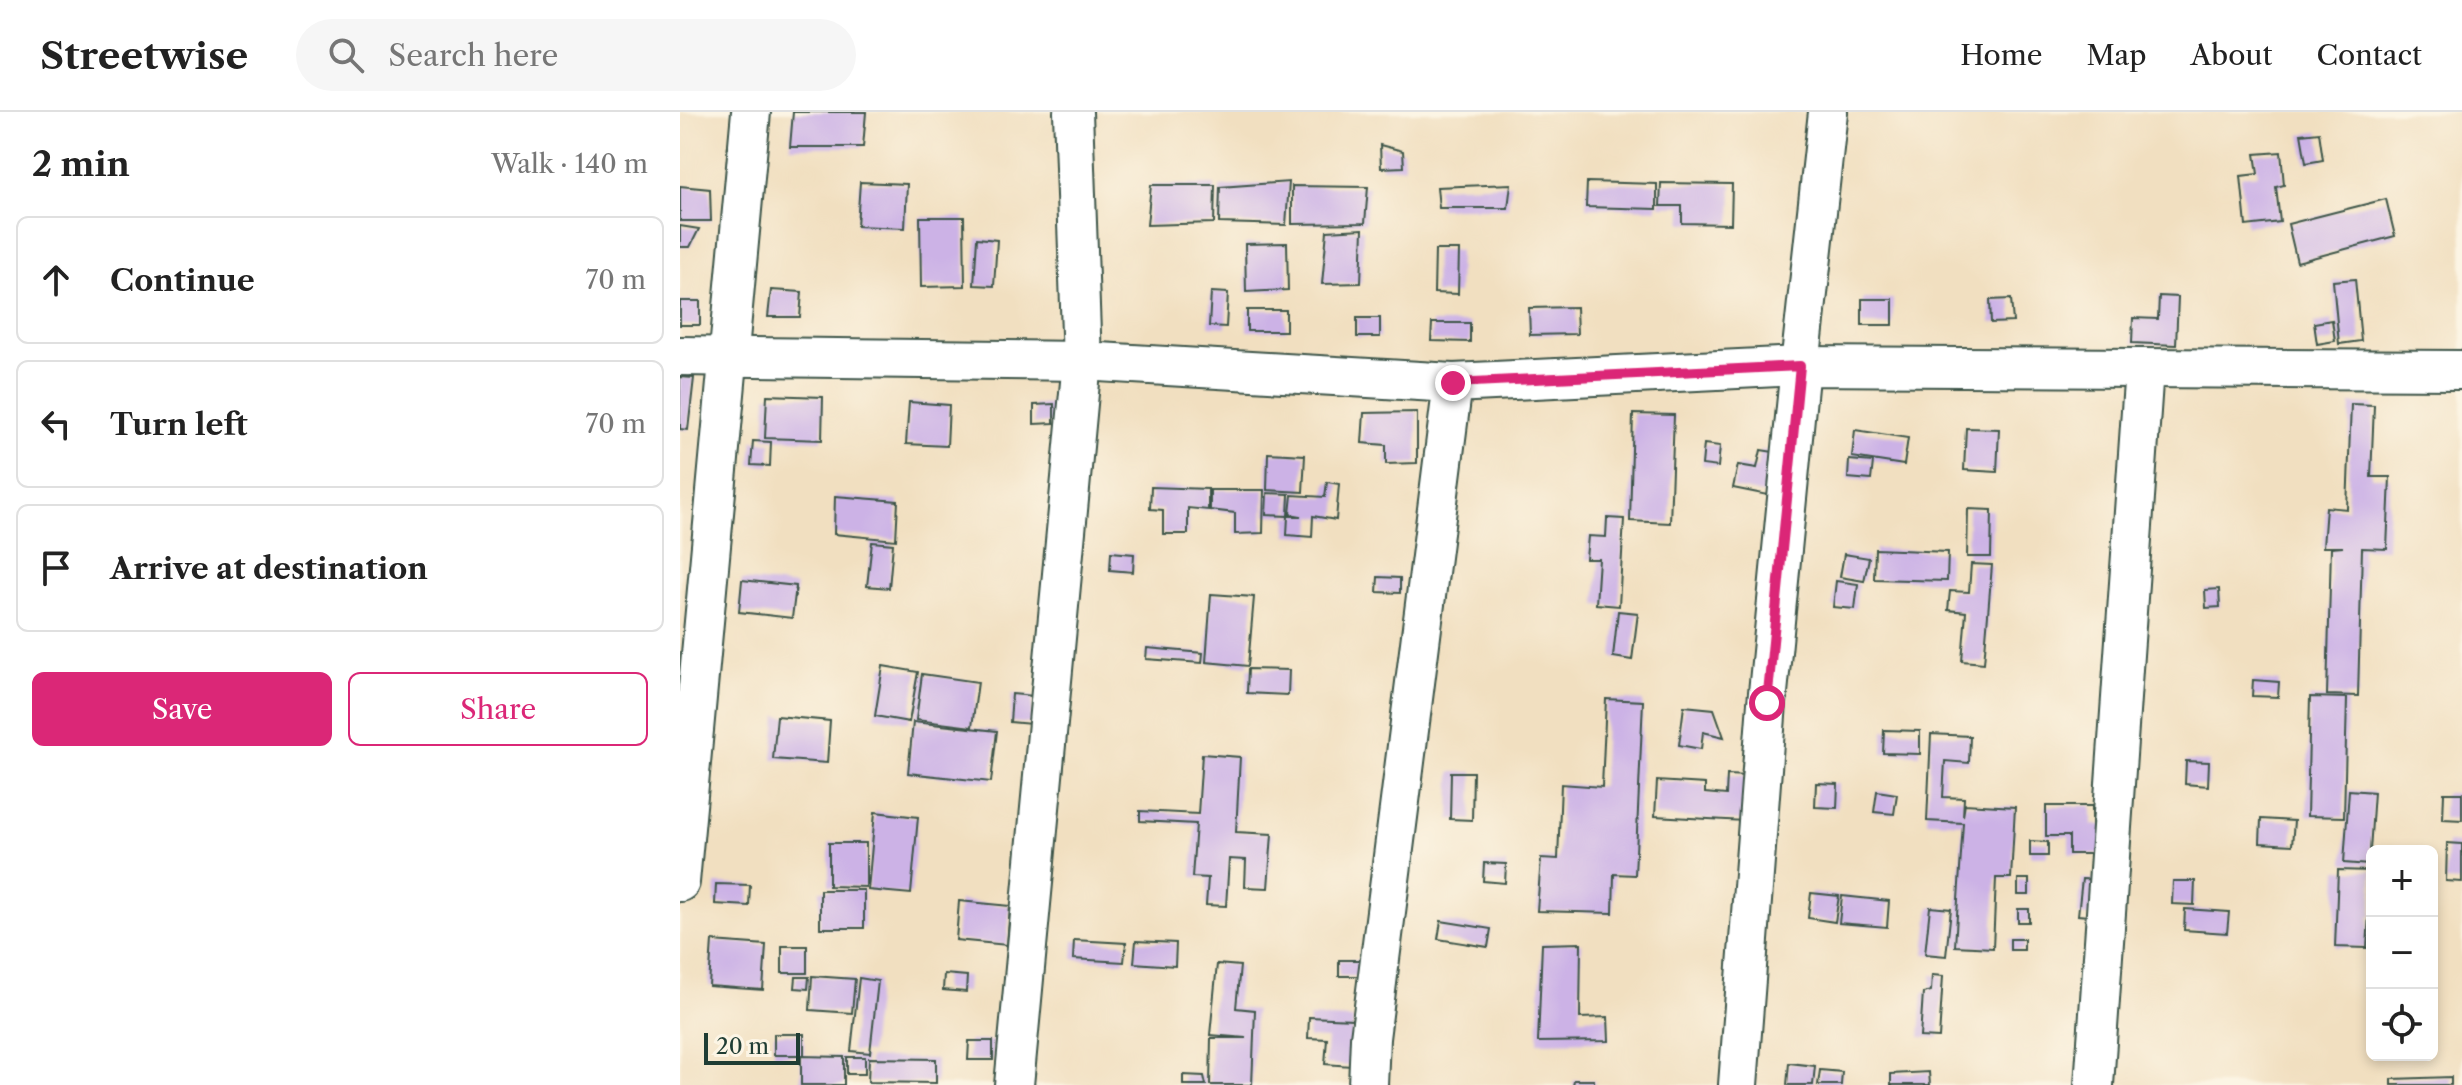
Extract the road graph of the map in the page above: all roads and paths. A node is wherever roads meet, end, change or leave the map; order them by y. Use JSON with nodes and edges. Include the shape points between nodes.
{"nodes":[{"id":1,"x":751,"y":112,"type":"edge"},
{"id":2,"x":1073,"y":112,"type":"edge"},
{"id":3,"x":1828,"y":112,"type":"edge"},
{"id":4,"x":680,"y":356,"type":"edge"},
{"id":5,"x":728,"y":356,"type":"junction"},
{"id":6,"x":1082,"y":361,"type":"junction"},
{"id":7,"x":1800,"y":366,"type":"junction"},
{"id":8,"x":2144,"y":368,"type":"junction"},
{"id":9,"x":2462,"y":370,"type":"edge"},
{"id":10,"x":1453,"y":383,"type":"junction"},
{"id":11,"x":680,"y":882,"type":"edge"},
{"id":12,"x":1014,"y":1085,"type":"edge"},
{"id":13,"x":1368,"y":1085,"type":"edge"},
{"id":14,"x":1738,"y":1085,"type":"edge"},
{"id":15,"x":2094,"y":1085,"type":"edge"}],
"edges":[{"from":1,"to":5,"type":"street"},
{"from":2,"to":6,"type":"street"},
{"from":3,"to":7,"type":"street"},
{"from":4,"to":5,"type":"street"},
{"from":5,"to":6,"type":"street"},
{"from":5,"to":11,"type":"street"},
{"from":6,"to":10,"type":"street"},
{"from":6,"to":12,"type":"street"},
{"from":7,"to":8,"type":"street"},
{"from":7,"to":10,"type":"street"},
{"from":7,"to":14,"type":"street"},
{"from":8,"to":9,"type":"street"},
{"from":8,"to":15,"type":"street"},
{"from":10,"to":13,"type":"street"}]}
